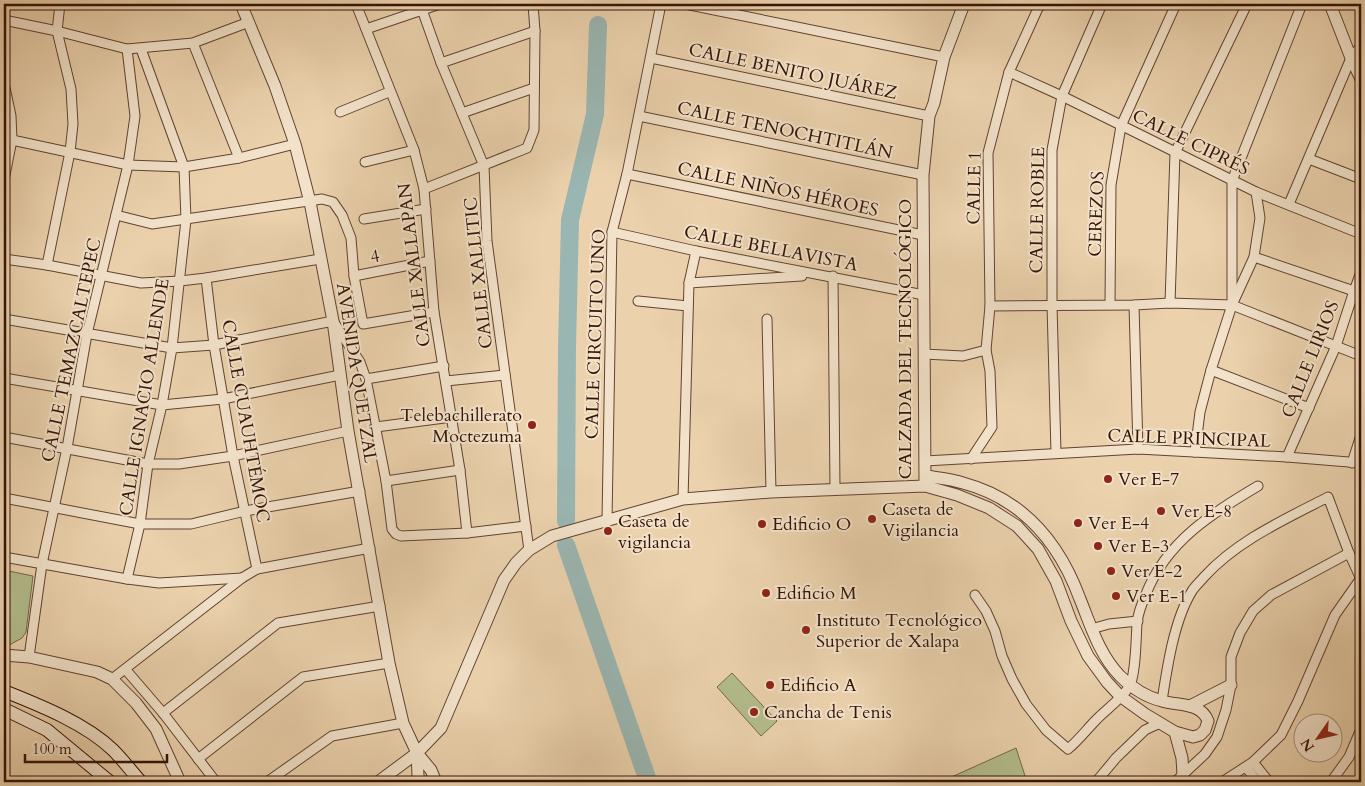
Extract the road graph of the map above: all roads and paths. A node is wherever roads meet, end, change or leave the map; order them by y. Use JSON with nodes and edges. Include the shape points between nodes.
{"nodes":[{"id":1,"x":60,"y":4,"type":"edge"},
{"id":2,"x":241,"y":4,"type":"edge"},
{"id":3,"x":356,"y":4,"type":"edge"},
{"id":4,"x":440,"y":4,"type":"edge"},
{"id":5,"x":533,"y":4,"type":"edge"},
{"id":6,"x":662,"y":4,"type":"edge"},
{"id":7,"x":685,"y":4,"type":"edge"},
{"id":8,"x":964,"y":4,"type":"edge"},
{"id":9,"x":1040,"y":4,"type":"edge"},
{"id":10,"x":1102,"y":4,"type":"edge"},
{"id":11,"x":1176,"y":4,"type":"edge"},
{"id":12,"x":1247,"y":4,"type":"edge"},
{"id":13,"x":1302,"y":4,"type":"edge"},
{"id":14,"x":1330,"y":4,"type":"edge"},
{"id":15,"x":421,"y":7,"type":"edge"},
{"id":16,"x":4,"y":20,"type":"edge"},
{"id":17,"x":249,"y":22,"type":"junction"},
{"id":18,"x":366,"y":30,"type":"junction"},
{"id":19,"x":57,"y":31,"type":"junction"},
{"id":20,"x":535,"y":31,"type":"junction"},
{"id":21,"x":193,"y":43,"type":"junction"},
{"id":22,"x":1361,"y":46,"type":"edge"},
{"id":23,"x":127,"y":49,"type":"junction"},
{"id":24,"x":141,"y":49,"type":"junction"},
{"id":25,"x":944,"y":57,"type":"junction"},
{"id":26,"x":651,"y":58,"type":"junction"},
{"id":27,"x":1351,"y":58,"type":"junction"},
{"id":28,"x":441,"y":63,"type":"junction"},
{"id":29,"x":1009,"y":72,"type":"junction"},
{"id":30,"x":1361,"y":79,"type":"edge"},
{"id":31,"x":4,"y":83,"type":"edge"},
{"id":32,"x":534,"y":88,"type":"junction"},
{"id":33,"x":390,"y":92,"type":"junction"},
{"id":34,"x":1062,"y":96,"type":"junction"},
{"id":35,"x":340,"y":112,"type":"dead end"},
{"id":36,"x":462,"y":113,"type":"junction"},
{"id":37,"x":639,"y":116,"type":"junction"},
{"id":38,"x":929,"y":116,"type":"junction"},
{"id":39,"x":1121,"y":126,"type":"junction"},
{"id":40,"x":12,"y":140,"type":"junction"},
{"id":41,"x":295,"y":144,"type":"junction"},
{"id":42,"x":414,"y":150,"type":"junction"},
{"id":43,"x":70,"y":152,"type":"junction"},
{"id":44,"x":1176,"y":153,"type":"junction"},
{"id":45,"x":239,"y":158,"type":"junction"},
{"id":46,"x":1309,"y":159,"type":"junction"},
{"id":47,"x":365,"y":162,"type":"dead end"},
{"id":48,"x":128,"y":165,"type":"junction"},
{"id":49,"x":484,"y":166,"type":"junction"},
{"id":50,"x":184,"y":167,"type":"junction"},
{"id":51,"x":627,"y":174,"type":"junction"},
{"id":52,"x":923,"y":175,"type":"junction"},
{"id":53,"x":1361,"y":178,"type":"edge"},
{"id":54,"x":4,"y":180,"type":"edge"},
{"id":55,"x":1232,"y":181,"type":"junction"},
{"id":56,"x":424,"y":189,"type":"junction"},
{"id":57,"x":1256,"y":192,"type":"junction"},
{"id":58,"x":310,"y":202,"type":"junction"},
{"id":59,"x":1289,"y":204,"type":"junction"},
{"id":60,"x":426,"y":209,"type":"junction"},
{"id":61,"x":116,"y":215,"type":"junction"},
{"id":62,"x":364,"y":219,"type":"dead end"},
{"id":63,"x":186,"y":220,"type":"junction"},
{"id":64,"x":612,"y":232,"type":"junction"},
{"id":65,"x":1361,"y":234,"type":"edge"},
{"id":66,"x":923,"y":235,"type":"junction"},
{"id":67,"x":696,"y":251,"type":"junction"},
{"id":68,"x":1254,"y":257,"type":"junction"},
{"id":69,"x":4,"y":259,"type":"edge"},
{"id":70,"x":320,"y":259,"type":"junction"},
{"id":71,"x":430,"y":262,"type":"junction"},
{"id":72,"x":47,"y":265,"type":"junction"},
{"id":73,"x":1361,"y":272,"type":"edge"},
{"id":74,"x":102,"y":275,"type":"junction"},
{"id":75,"x":815,"y":275,"type":"junction"},
{"id":76,"x":354,"y":276,"type":"junction"},
{"id":77,"x":833,"y":276,"type":"junction"},
{"id":78,"x":206,"y":278,"type":"junction"},
{"id":79,"x":180,"y":282,"type":"junction"},
{"id":80,"x":689,"y":282,"type":"junction"},
{"id":81,"x":1354,"y":291,"type":"junction"},
{"id":82,"x":924,"y":295,"type":"junction"},
{"id":83,"x":638,"y":301,"type":"dead end"},
{"id":84,"x":1170,"y":303,"type":"junction"},
{"id":85,"x":1110,"y":304,"type":"junction"},
{"id":86,"x":1052,"y":305,"type":"junction"},
{"id":87,"x":1134,"y":305,"type":"junction"},
{"id":88,"x":1232,"y":305,"type":"junction"},
{"id":89,"x":688,"y":306,"type":"junction"},
{"id":90,"x":990,"y":306,"type":"junction"},
{"id":91,"x":434,"y":312,"type":"junction"},
{"id":92,"x":4,"y":318,"type":"edge"},
{"id":93,"x":768,"y":319,"type":"dead end"},
{"id":94,"x":333,"y":321,"type":"junction"},
{"id":95,"x":88,"y":334,"type":"junction"},
{"id":96,"x":214,"y":345,"type":"junction"},
{"id":97,"x":1336,"y":346,"type":"junction"},
{"id":98,"x":172,"y":348,"type":"junction"},
{"id":99,"x":986,"y":350,"type":"junction"},
{"id":100,"x":930,"y":355,"type":"junction"},
{"id":101,"x":1361,"y":356,"type":"edge"},
{"id":102,"x":444,"y":366,"type":"junction"},
{"id":103,"x":1211,"y":370,"type":"junction"},
{"id":104,"x":340,"y":375,"type":"junction"},
{"id":105,"x":505,"y":375,"type":"junction"},
{"id":106,"x":4,"y":378,"type":"edge"},
{"id":107,"x":366,"y":379,"type":"junction"},
{"id":108,"x":446,"y":381,"type":"junction"},
{"id":109,"x":78,"y":391,"type":"junction"},
{"id":110,"x":224,"y":399,"type":"junction"},
{"id":111,"x":162,"y":405,"type":"junction"},
{"id":112,"x":1309,"y":408,"type":"junction"},
{"id":113,"x":452,"y":417,"type":"junction"},
{"id":114,"x":376,"y":427,"type":"junction"},
{"id":115,"x":348,"y":431,"type":"junction"},
{"id":116,"x":1361,"y":435,"type":"edge"},
{"id":117,"x":4,"y":437,"type":"edge"},
{"id":118,"x":67,"y":448,"type":"junction"},
{"id":119,"x":1138,"y":449,"type":"junction"},
{"id":120,"x":1195,"y":452,"type":"junction"},
{"id":121,"x":1056,"y":453,"type":"junction"},
{"id":122,"x":233,"y":456,"type":"junction"},
{"id":123,"x":1288,"y":457,"type":"junction"},
{"id":124,"x":971,"y":458,"type":"junction"},
{"id":125,"x":925,"y":461,"type":"junction"},
{"id":126,"x":1357,"y":463,"type":"edge"},
{"id":127,"x":148,"y":464,"type":"junction"},
{"id":128,"x":460,"y":470,"type":"junction"},
{"id":129,"x":386,"y":481,"type":"junction"},
{"id":130,"x":926,"y":481,"type":"junction"},
{"id":131,"x":1258,"y":486,"type":"dead end"},
{"id":132,"x":835,"y":489,"type":"junction"},
{"id":133,"x":360,"y":491,"type":"junction"},
{"id":134,"x":771,"y":492,"type":"junction"},
{"id":135,"x":4,"y":498,"type":"edge"},
{"id":136,"x":683,"y":499,"type":"junction"},
{"id":137,"x":54,"y":508,"type":"junction"},
{"id":138,"x":245,"y":511,"type":"junction"},
{"id":139,"x":607,"y":520,"type":"junction"},
{"id":140,"x":140,"y":524,"type":"junction"},
{"id":141,"x":526,"y":526,"type":"junction"},
{"id":142,"x":467,"y":532,"type":"junction"},
{"id":143,"x":370,"y":548,"type":"junction"},
{"id":144,"x":529,"y":550,"type":"junction"},
{"id":145,"x":1349,"y":553,"type":"junction"},
{"id":146,"x":4,"y":557,"type":"edge"},
{"id":147,"x":42,"y":564,"type":"junction"},
{"id":148,"x":257,"y":569,"type":"junction"},
{"id":149,"x":242,"y":578,"type":"junction"},
{"id":150,"x":127,"y":579,"type":"junction"},
{"id":151,"x":1361,"y":579,"type":"edge"},
{"id":152,"x":975,"y":595,"type":"dead end"},
{"id":153,"x":380,"y":606,"type":"junction"},
{"id":154,"x":1138,"y":621,"type":"junction"},
{"id":155,"x":1091,"y":629,"type":"junction"},
{"id":156,"x":4,"y":655,"type":"edge"},
{"id":157,"x":29,"y":658,"type":"junction"},
{"id":158,"x":389,"y":663,"type":"junction"},
{"id":159,"x":126,"y":670,"type":"junction"},
{"id":160,"x":112,"y":679,"type":"junction"},
{"id":161,"x":1230,"y":685,"type":"junction"},
{"id":162,"x":1130,"y":686,"type":"junction"},
{"id":163,"x":4,"y":691,"type":"edge"},
{"id":164,"x":1120,"y":696,"type":"junction"},
{"id":165,"x":1162,"y":701,"type":"junction"},
{"id":166,"x":1190,"y":706,"type":"junction"},
{"id":167,"x":4,"y":709,"type":"edge"},
{"id":168,"x":163,"y":713,"type":"junction"},
{"id":169,"x":1146,"y":714,"type":"junction"},
{"id":170,"x":403,"y":723,"type":"junction"},
{"id":171,"x":1160,"y":723,"type":"junction"},
{"id":172,"x":1361,"y":729,"type":"edge"},
{"id":173,"x":1145,"y":730,"type":"junction"},
{"id":174,"x":1175,"y":732,"type":"junction"},
{"id":175,"x":417,"y":753,"type":"junction"},
{"id":176,"x":198,"y":759,"type":"junction"},
{"id":177,"x":1250,"y":764,"type":"junction"},
{"id":178,"x":1179,"y":778,"type":"edge"},
{"id":179,"x":110,"y":782,"type":"edge"},
{"id":180,"x":141,"y":782,"type":"edge"},
{"id":181,"x":180,"y":782,"type":"edge"},
{"id":182,"x":216,"y":782,"type":"edge"},
{"id":183,"x":267,"y":782,"type":"edge"},
{"id":184,"x":378,"y":782,"type":"edge"},
{"id":185,"x":420,"y":782,"type":"edge"},
{"id":186,"x":436,"y":782,"type":"edge"},
{"id":187,"x":1096,"y":782,"type":"edge"},
{"id":188,"x":1222,"y":782,"type":"edge"},
{"id":189,"x":1257,"y":782,"type":"edge"},
{"id":190,"x":1269,"y":782,"type":"edge"},
{"id":191,"x":1331,"y":782,"type":"edge"}],
"edges":[{"from":1,"to":19,"type":"street"},
{"from":2,"to":17,"type":"street","name":"AVENIDA QUETZAL"},
{"from":3,"to":18,"type":"street","name":"CALLE XALLAPAN"},
{"from":4,"to":15,"type":"street"},
{"from":5,"to":20,"type":"street"},
{"from":6,"to":26,"type":"street","name":"CALLE CIRCUITO UNO"},
{"from":7,"to":25,"type":"street"},
{"from":8,"to":25,"type":"street","name":"CALZADA DEL TECNOLÓGICO"},
{"from":9,"to":29,"type":"street","name":"CALLE 1"},
{"from":10,"to":34,"type":"street","name":"CALLE ROBLE"},
{"from":11,"to":39,"type":"street","name":"CEREZOS"},
{"from":12,"to":44,"type":"street"},
{"from":13,"to":55,"type":"street"},
{"from":14,"to":27,"type":"street"},
{"from":15,"to":18,"type":"street"},
{"from":15,"to":28,"type":"street","name":"CALLE XALLITIC"},
{"from":16,"to":19,"type":"street"},
{"from":17,"to":21,"type":"street"},
{"from":17,"to":41,"type":"street","name":"AVENIDA QUETZAL"},
{"from":18,"to":33,"type":"street","name":"CALLE XALLAPAN"},
{"from":19,"to":23,"type":"street"},
{"from":19,"to":43,"type":"street","via":[[71,89],[73,124]]},
{"from":20,"to":28,"type":"street"},
{"from":20,"to":32,"type":"street"},
{"from":21,"to":24,"type":"street"},
{"from":21,"to":45,"type":"street"},
{"from":22,"to":27,"type":"street"},
{"from":23,"to":24,"type":"street"},
{"from":23,"to":48,"type":"street","name":"CALLE TEMAZCALTEPEC","via":[[135,116]]},
{"from":24,"to":50,"type":"street"},
{"from":25,"to":38,"type":"street","name":"CALZADA DEL TECNOLÓGICO"},
{"from":26,"to":37,"type":"street","name":"CALLE CIRCUITO UNO"},
{"from":26,"to":38,"type":"street","name":"CALLE BENITO JUÁREZ"},
{"from":27,"to":30,"type":"street"},
{"from":27,"to":46,"type":"street"},
{"from":28,"to":36,"type":"street","name":"CALLE XALLITIC"},
{"from":29,"to":34,"type":"street","name":"CALLE CIPRÉS"},
{"from":29,"to":90,"type":"street","name":"CALLE 1","via":[[988,154]]},
{"from":31,"to":40,"type":"street"},
{"from":32,"to":36,"type":"street"},
{"from":32,"to":49,"type":"street","via":[[534,130],[527,148]]},
{"from":33,"to":35,"type":"street"},
{"from":33,"to":42,"type":"street","name":"CALLE XALLAPAN"},
{"from":34,"to":39,"type":"street","name":"CALLE CIPRÉS"},
{"from":34,"to":86,"type":"street","name":"CALLE ROBLE","via":[[1052,150]]},
{"from":36,"to":49,"type":"street","name":"CALLE XALLITIC"},
{"from":37,"to":51,"type":"street","name":"CALLE CIRCUITO UNO"},
{"from":37,"to":52,"type":"street","name":"CALLE TENOCHTITLÁN"},
{"from":38,"to":52,"type":"street","name":"CALZADA DEL TECNOLÓGICO"},
{"from":39,"to":44,"type":"street","name":"CALLE CIPRÉS"},
{"from":39,"to":85,"type":"street","name":"CEREZOS","via":[[1111,185]]},
{"from":40,"to":43,"type":"street"},
{"from":40,"to":54,"type":"street"},
{"from":41,"to":45,"type":"street"},
{"from":41,"to":58,"type":"street","name":"AVENIDA QUETZAL"},
{"from":42,"to":47,"type":"street"},
{"from":42,"to":56,"type":"street","name":"CALLE XALLAPAN"},
{"from":43,"to":48,"type":"street"},
{"from":43,"to":72,"type":"street"},
{"from":44,"to":55,"type":"street","name":"CALLE CIPRÉS"},
{"from":44,"to":84,"type":"street"},
{"from":45,"to":50,"type":"street"},
{"from":46,"to":53,"type":"street"},
{"from":46,"to":59,"type":"street"},
{"from":48,"to":50,"type":"street"},
{"from":48,"to":61,"type":"street","name":"CALLE TEMAZCALTEPEC"},
{"from":49,"to":56,"type":"street"},
{"from":49,"to":105,"type":"street","name":"CALLE XALLITIC","via":[[487,241]]},
{"from":50,"to":63,"type":"street"},
{"from":51,"to":64,"type":"street","name":"CALLE CIRCUITO UNO"},
{"from":51,"to":66,"type":"street","name":"CALLE NIÑOS HÉROES"},
{"from":52,"to":66,"type":"street","name":"CALZADA DEL TECNOLÓGICO"},
{"from":55,"to":57,"type":"street","name":"CALLE CIPRÉS"},
{"from":55,"to":88,"type":"street"},
{"from":56,"to":60,"type":"street","name":"CALLE XALLAPAN"},
{"from":57,"to":59,"type":"street","name":"CALLE CIPRÉS"},
{"from":57,"to":68,"type":"street","via":[[1260,218]]},
{"from":58,"to":63,"type":"street"},
{"from":58,"to":70,"type":"street","name":"AVENIDA QUETZAL"},
{"from":58,"to":76,"type":"street","via":[[322,199],[333,202],[342,214],[351,238]]},
{"from":59,"to":65,"type":"street","name":"CALLE CIPRÉS"},
{"from":60,"to":62,"type":"street"},
{"from":60,"to":71,"type":"street","name":"CALLE XALLAPAN"},
{"from":61,"to":63,"type":"street","via":[[152,224]]},
{"from":61,"to":74,"type":"street","name":"CALLE TEMAZCALTEPEC"},
{"from":63,"to":79,"type":"street","name":"CALLE IGNACIO ALLENDE"},
{"from":64,"to":67,"type":"street","name":"CALLE BELLAVISTA"},
{"from":64,"to":139,"type":"street","name":"CALLE CIRCUITO UNO"},
{"from":66,"to":82,"type":"street","name":"CALZADA DEL TECNOLÓGICO"},
{"from":67,"to":75,"type":"street","name":"CALLE BELLAVISTA"},
{"from":67,"to":80,"type":"street"},
{"from":68,"to":81,"type":"street"},
{"from":68,"to":88,"type":"street"},
{"from":69,"to":72,"type":"street"},
{"from":70,"to":78,"type":"street"},
{"from":70,"to":94,"type":"street","name":"AVENIDA QUETZAL"},
{"from":71,"to":76,"type":"street","name":"4"},
{"from":71,"to":91,"type":"street","name":"CALLE XALLAPAN"},
{"from":72,"to":74,"type":"street"},
{"from":73,"to":81,"type":"street","name":"CALLE LIRIOS"},
{"from":74,"to":79,"type":"street","via":[[141,283]]},
{"from":74,"to":95,"type":"street","name":"CALLE TEMAZCALTEPEC"},
{"from":75,"to":77,"type":"street","name":"CALLE BELLAVISTA"},
{"from":75,"to":80,"type":"street"},
{"from":76,"to":91,"type":"street","via":[[363,324]]},
{"from":77,"to":82,"type":"street","name":"CALLE BELLAVISTA"},
{"from":77,"to":132,"type":"street"},
{"from":78,"to":79,"type":"street"},
{"from":78,"to":96,"type":"street","name":"CALLE CUAUHTÉMOC"},
{"from":79,"to":98,"type":"street","name":"CALLE IGNACIO ALLENDE"},
{"from":80,"to":89,"type":"street"},
{"from":81,"to":97,"type":"street","name":"CALLE LIRIOS"},
{"from":82,"to":100,"type":"street","name":"CALZADA DEL TECNOLÓGICO"},
{"from":83,"to":89,"type":"street"},
{"from":84,"to":87,"type":"street"},
{"from":84,"to":88,"type":"street"},
{"from":85,"to":86,"type":"street"},
{"from":85,"to":87,"type":"street"},
{"from":86,"to":90,"type":"street"},
{"from":86,"to":121,"type":"street","name":"CALLE ROBLE"},
{"from":87,"to":119,"type":"street"},
{"from":88,"to":97,"type":"street"},
{"from":88,"to":103,"type":"street"},
{"from":89,"to":136,"type":"street"},
{"from":90,"to":99,"type":"street","name":"CALLE 1"},
{"from":91,"to":102,"type":"street","name":"CALLE XALLAPAN"},
{"from":92,"to":95,"type":"street"},
{"from":93,"to":134,"type":"street"},
{"from":94,"to":96,"type":"street"},
{"from":94,"to":104,"type":"street","name":"AVENIDA QUETZAL"},
{"from":94,"to":107,"type":"street","via":[[360,362]]},
{"from":95,"to":98,"type":"street"},
{"from":95,"to":109,"type":"street","name":"CALLE TEMAZCALTEPEC"},
{"from":96,"to":98,"type":"street"},
{"from":96,"to":110,"type":"street","name":"CALLE CUAUHTÉMOC"},
{"from":97,"to":101,"type":"street"},
{"from":97,"to":112,"type":"street","name":"CALLE LIRIOS"},
{"from":98,"to":111,"type":"street","name":"CALLE IGNACIO ALLENDE"},
{"from":99,"to":100,"type":"street","via":[[963,356]]},
{"from":99,"to":124,"type":"street","name":"CALLE 1","via":[[992,428]]},
{"from":100,"to":125,"type":"street","name":"CALZADA DEL TECNOLÓGICO"},
{"from":102,"to":107,"type":"street"},
{"from":102,"to":108,"type":"street","name":"CALLE XALLAPAN"},
{"from":103,"to":112,"type":"street"},
{"from":103,"to":120,"type":"street","via":[[1200,412]]},
{"from":104,"to":110,"type":"street"},
{"from":104,"to":115,"type":"street","name":"AVENIDA QUETZAL"},
{"from":105,"to":108,"type":"street"},
{"from":105,"to":141,"type":"street","name":"CALLE XALLITIC"},
{"from":106,"to":109,"type":"street"},
{"from":107,"to":114,"type":"street"},
{"from":108,"to":113,"type":"street","name":"CALLE XALLAPAN"},
{"from":109,"to":111,"type":"street"},
{"from":109,"to":118,"type":"street","name":"CALLE TEMAZCALTEPEC"},
{"from":110,"to":111,"type":"street"},
{"from":110,"to":122,"type":"street","name":"CALLE CUAUHTÉMOC"},
{"from":111,"to":127,"type":"street","name":"CALLE IGNACIO ALLENDE"},
{"from":112,"to":123,"type":"street","name":"CALLE LIRIOS"},
{"from":113,"to":114,"type":"street"},
{"from":113,"to":128,"type":"street","name":"CALLE XALLAPAN"},
{"from":114,"to":129,"type":"street"},
{"from":115,"to":122,"type":"street"},
{"from":115,"to":133,"type":"street","name":"AVENIDA QUETZAL"},
{"from":116,"to":126,"type":"street"},
{"from":117,"to":118,"type":"street"},
{"from":118,"to":127,"type":"street"},
{"from":118,"to":137,"type":"street","name":"CALLE TEMAZCALTEPEC"},
{"from":119,"to":120,"type":"street","name":"CALLE PRINCIPAL"},
{"from":119,"to":121,"type":"street","name":"CALLE PRINCIPAL"},
{"from":120,"to":123,"type":"street","name":"CALLE PRINCIPAL"},
{"from":121,"to":124,"type":"street","name":"CALLE PRINCIPAL"},
{"from":122,"to":127,"type":"street","via":[[180,464]]},
{"from":122,"to":138,"type":"street","name":"CALLE CUAUHTÉMOC"},
{"from":123,"to":126,"type":"street","name":"CALLE PRINCIPAL"},
{"from":124,"to":125,"type":"street","name":"CALLE PRINCIPAL"},
{"from":125,"to":130,"type":"street","name":"CALZADA DEL TECNOLÓGICO"},
{"from":127,"to":140,"type":"street","name":"CALLE IGNACIO ALLENDE"},
{"from":128,"to":129,"type":"street"},
{"from":128,"to":142,"type":"street","name":"CALLE XALLAPAN"},
{"from":129,"to":142,"type":"street","via":[[392,530],[396,534]]},
{"from":130,"to":132,"type":"street","name":"CALZADA DEL TECNOLÓGICO"},
{"from":130,"to":155,"type":"street","via":[[964,483],[993,494],[1040,528],[1072,576]]},
{"from":130,"to":164,"type":"street","via":[[989,508],[1017,526],[1038,549],[1056,581],[1088,656]]},
{"from":131,"to":154,"type":"street","via":[[1208,517],[1172,549],[1146,593]]},
{"from":132,"to":134,"type":"street","name":"CALZADA DEL TECNOLÓGICO"},
{"from":133,"to":138,"type":"street"},
{"from":133,"to":143,"type":"street","name":"AVENIDA QUETZAL"},
{"from":134,"to":136,"type":"street","name":"CALZADA DEL TECNOLÓGICO"},
{"from":135,"to":137,"type":"street"},
{"from":136,"to":139,"type":"street","name":"CALZADA DEL TECNOLÓGICO"},
{"from":137,"to":140,"type":"street"},
{"from":137,"to":147,"type":"street","name":"CALLE TEMAZCALTEPEC"},
{"from":138,"to":140,"type":"street","via":[[191,524]]},
{"from":138,"to":148,"type":"street","name":"CALLE CUAUHTÉMOC"},
{"from":139,"to":144,"type":"street","name":"CALZADA DEL TECNOLÓGICO","via":[[552,536]]},
{"from":140,"to":150,"type":"street","name":"CALLE IGNACIO ALLENDE"},
{"from":141,"to":142,"type":"street"},
{"from":141,"to":144,"type":"street","name":"CALLE XALLITIC"},
{"from":143,"to":148,"type":"street"},
{"from":143,"to":153,"type":"street","name":"AVENIDA QUETZAL"},
{"from":144,"to":175,"type":"street","name":"CALZADA DEL TECNOLÓGICO","via":[[504,580],[441,728]]},
{"from":145,"to":151,"type":"street"},
{"from":145,"to":161,"type":"street","via":[[1271,595],[1253,611],[1231,657]]},
{"from":145,"to":165,"type":"street","via":[[1328,497],[1239,546],[1212,568],[1192,591],[1178,621]]},
{"from":146,"to":147,"type":"street"},
{"from":147,"to":150,"type":"street"},
{"from":147,"to":157,"type":"street","name":"CALLE TEMAZCALTEPEC"},
{"from":148,"to":149,"type":"street"},
{"from":149,"to":150,"type":"street","via":[[159,583]]},
{"from":149,"to":159,"type":"street"},
{"from":151,"to":177,"type":"street","via":[[1335,615],[1281,735]]},
{"from":152,"to":164,"type":"street","via":[[996,631],[1002,656],[1026,704],[1046,730],[1068,749]]},
{"from":153,"to":158,"type":"street","name":"AVENIDA QUETZAL"},
{"from":153,"to":168,"type":"street","via":[[278,623]]},
{"from":154,"to":155,"type":"street"},
{"from":154,"to":162,"type":"street"},
{"from":155,"to":162,"type":"street","via":[[1111,667]]},
{"from":156,"to":157,"type":"street"},
{"from":157,"to":160,"type":"street","via":[[97,672]]},
{"from":158,"to":170,"type":"street","name":"AVENIDA QUETZAL"},
{"from":158,"to":176,"type":"street","via":[[303,677]]},
{"from":159,"to":160,"type":"street"},
{"from":159,"to":168,"type":"street"},
{"from":160,"to":181,"type":"street","via":[[156,729]]},
{"from":161,"to":166,"type":"street"},
{"from":161,"to":178,"type":"street","via":[[1217,736],[1205,754]]},
{"from":162,"to":164,"type":"street"},
{"from":162,"to":165,"type":"street"},
{"from":163,"to":180,"type":"main road","via":[[52,710],[93,735],[112,749]]},
{"from":164,"to":169,"type":"street"},
{"from":165,"to":166,"type":"street"},
{"from":166,"to":174,"type":"street","via":[[1207,717],[1205,730],[1193,737]]},
{"from":167,"to":179,"type":"main road","via":[[47,730]]},
{"from":168,"to":176,"type":"street"},
{"from":169,"to":171,"type":"street"},
{"from":169,"to":173,"type":"street"},
{"from":170,"to":175,"type":"street","name":"AVENIDA QUETZAL"},
{"from":170,"to":183,"type":"street","via":[[332,736]]},
{"from":171,"to":173,"type":"street"},
{"from":171,"to":174,"type":"street"},
{"from":172,"to":191,"type":"street","via":[[1349,757]]},
{"from":173,"to":187,"type":"street"},
{"from":174,"to":178,"type":"street","via":[[1182,758]]},
{"from":175,"to":184,"type":"street","name":"CALZADA DEL TECNOLÓGICO"},
{"from":175,"to":185,"type":"street"},
{"from":175,"to":186,"type":"street"},
{"from":176,"to":182,"type":"street"},
{"from":177,"to":188,"type":"street"},
{"from":177,"to":189,"type":"street"},
{"from":177,"to":190,"type":"street"}]}
